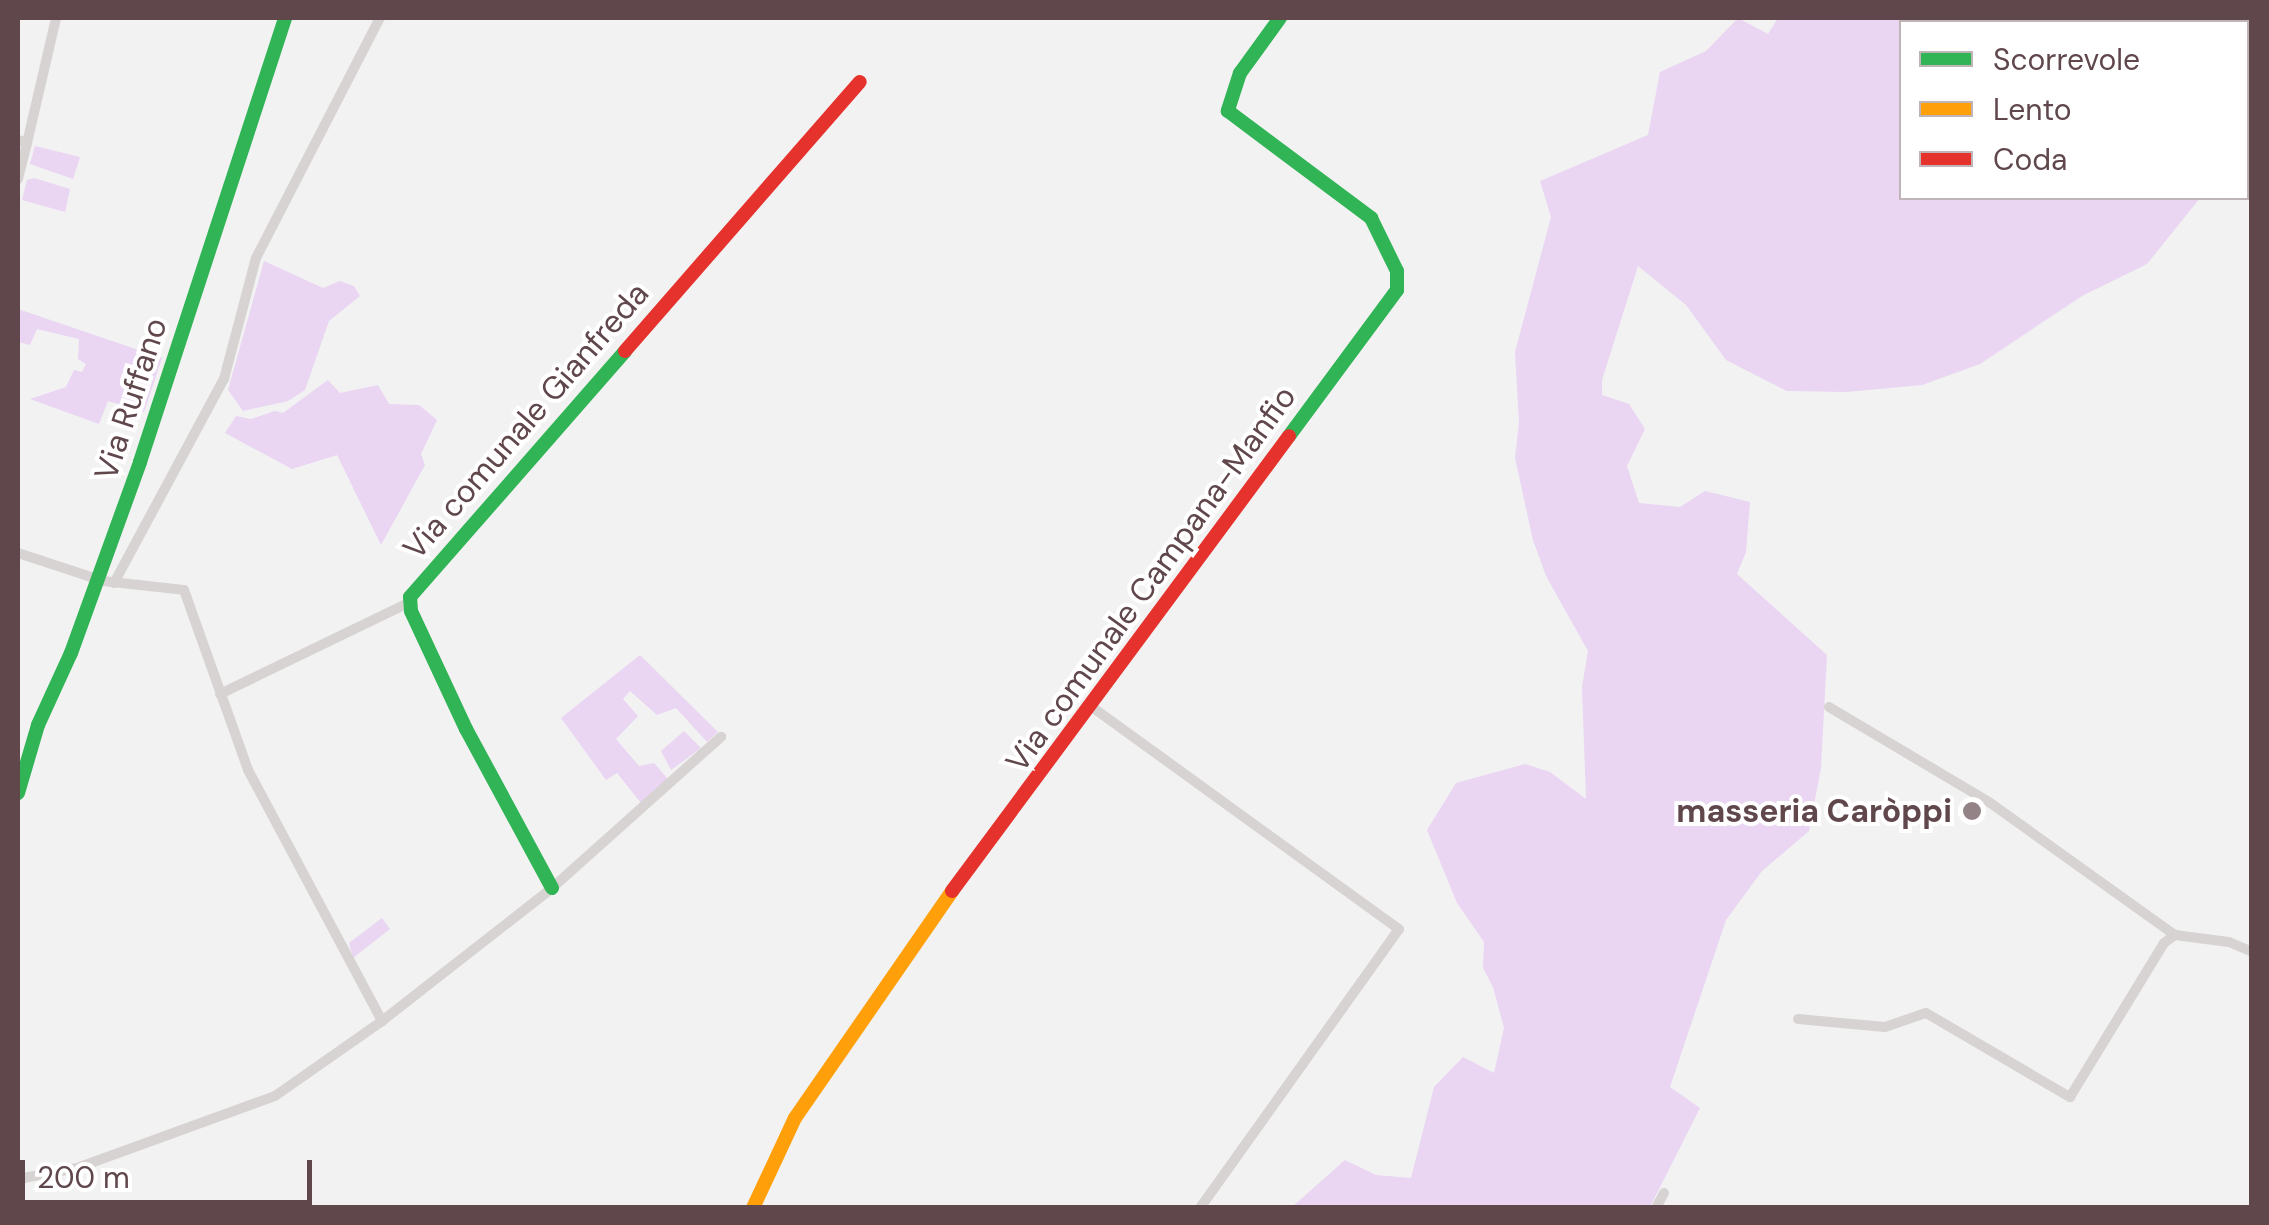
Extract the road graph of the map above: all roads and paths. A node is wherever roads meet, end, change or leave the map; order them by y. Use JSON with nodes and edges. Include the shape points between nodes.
{"nodes":[{"id":1,"x":56,"y":18,"type":"edge"},
{"id":2,"x":285,"y":18,"type":"edge"},
{"id":3,"x":380,"y":18,"type":"edge"},
{"id":4,"x":1280,"y":18,"type":"edge"},
{"id":5,"x":860,"y":82,"type":"dead end"},
{"id":6,"x":22,"y":142,"type":"edge"},
{"id":7,"x":18,"y":179,"type":"edge"},
{"id":8,"x":18,"y":552,"type":"edge"},
{"id":9,"x":106,"y":582,"type":"junction"},
{"id":10,"x":408,"y":603,"type":"junction"},
{"id":11,"x":220,"y":694,"type":"junction"},
{"id":12,"x":1092,"y":706,"type":"junction"},
{"id":13,"x":1829,"y":707,"type":"dead end"},
{"id":14,"x":720,"y":737,"type":"dead end"},
{"id":15,"x":18,"y":793,"type":"edge"},
{"id":16,"x":552,"y":888,"type":"junction"},
{"id":17,"x":2175,"y":935,"type":"junction"},
{"id":18,"x":2252,"y":952,"type":"edge"},
{"id":19,"x":1798,"y":1020,"type":"dead end"},
{"id":20,"x":382,"y":1021,"type":"junction"},
{"id":21,"x":18,"y":1179,"type":"edge"},
{"id":22,"x":1664,"y":1193,"type":"dead end"},
{"id":23,"x":753,"y":1208,"type":"edge"},
{"id":24,"x":1200,"y":1208,"type":"edge"},
{"id":25,"x":1656,"y":1208,"type":"edge"}],
"edges":[{"from":1,"to":6,"type":"street"},
{"from":2,"to":9,"type":"street","name":"Via Ruffano"},
{"from":3,"to":9,"type":"street","via":[[256,258],[224,380]]},
{"from":4,"to":12,"type":"street","name":"Via comunale Campana-Manfio","via":[[1240,73],[1228,111],[1371,218],[1396,271],[1397,290]]},
{"from":5,"to":10,"type":"street","name":"Via comunale Gianfreda"},
{"from":6,"to":7,"type":"street"},
{"from":8,"to":9,"type":"street"},
{"from":9,"to":11,"type":"street","via":[[184,590]]},
{"from":9,"to":15,"type":"street","name":"Via Ruffano","via":[[38,725]]},
{"from":10,"to":11,"type":"street"},
{"from":10,"to":16,"type":"street","name":"Via comunale Gianfreda","via":[[466,729]]},
{"from":11,"to":20,"type":"street","via":[[248,770]]},
{"from":12,"to":23,"type":"street","name":"Via comunale Campana-Manfio","via":[[889,979],[795,1118]]},
{"from":12,"to":24,"type":"street","via":[[1400,929]]},
{"from":13,"to":17,"type":"street","via":[[1990,802]]},
{"from":14,"to":16,"type":"street"},
{"from":16,"to":20,"type":"street"},
{"from":17,"to":18,"type":"street","via":[[2230,942]]},
{"from":17,"to":19,"type":"street","via":[[2070,1096],[1926,1013],[1885,1026]]},
{"from":20,"to":21,"type":"street","via":[[275,1096],[77,1168]]},
{"from":22,"to":25,"type":"street"}]}
